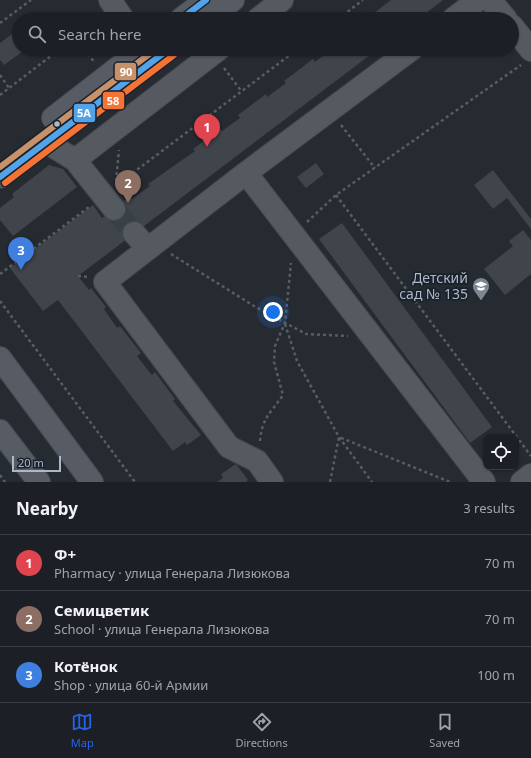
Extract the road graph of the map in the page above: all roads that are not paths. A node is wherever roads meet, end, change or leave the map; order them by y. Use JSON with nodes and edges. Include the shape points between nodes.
{"nodes":[{"id":1,"x":110,"y":0,"type":"edge"},
{"id":2,"x":206,"y":0,"type":"edge"},
{"id":3,"x":233,"y":0,"type":"edge"},
{"id":4,"x":282,"y":0,"type":"edge"},
{"id":5,"x":478,"y":0,"type":"edge"},
{"id":6,"x":490,"y":0,"type":"edge"},
{"id":7,"x":118,"y":12,"type":"edge"},
{"id":8,"x":190,"y":12,"type":"edge"},
{"id":9,"x":217,"y":12,"type":"edge"},
{"id":10,"x":267,"y":12,"type":"edge"},
{"id":11,"x":462,"y":12,"type":"edge"},
{"id":12,"x":500,"y":12,"type":"edge"},
{"id":13,"x":519,"y":39,"type":"edge"},
{"id":14,"x":133,"y":56,"type":"edge"},
{"id":15,"x":160,"y":56,"type":"edge"},
{"id":16,"x":210,"y":56,"type":"edge"},
{"id":17,"x":403,"y":56,"type":"edge"},
{"id":18,"x":528,"y":56,"type":"edge"},
{"id":19,"x":46,"y":142,"type":"junction"},
{"id":20,"x":0,"y":158,"type":"edge"},
{"id":21,"x":75,"y":160,"type":"junction"},
{"id":22,"x":246,"y":173,"type":"junction"},
{"id":23,"x":0,"y":177,"type":"edge"},
{"id":24,"x":109,"y":202,"type":"tunnel mouth"},
{"id":25,"x":0,"y":358,"type":"edge"},
{"id":26,"x":6,"y":440,"type":"edge"},
{"id":27,"x":531,"y":475,"type":"edge"},
{"id":28,"x":24,"y":482,"type":"edge"},
{"id":29,"x":39,"y":482,"type":"edge"},
{"id":30,"x":92,"y":482,"type":"edge"},
{"id":31,"x":272,"y":482,"type":"edge"},
{"id":32,"x":484,"y":482,"type":"edge"},
{"id":33,"x":522,"y":482,"type":"edge"}],
"edges":[{"from":1,"to":7,"type":"street"},
{"from":2,"to":8,"type":"main road"},
{"from":3,"to":9,"type":"main road"},
{"from":4,"to":10,"type":"street"},
{"from":5,"to":11,"type":"street"},
{"from":6,"to":12,"type":"street"},
{"from":13,"to":18,"type":"street"},
{"from":14,"to":20,"type":"main road"},
{"from":15,"to":19,"type":"main road"},
{"from":16,"to":21,"type":"street"},
{"from":17,"to":22,"type":"street"},
{"from":19,"to":21,"type":"street"},
{"from":19,"to":23,"type":"main road"},
{"from":21,"to":24,"type":"street"},
{"from":22,"to":31,"type":"street","via":[[145,242],[105,282],[229,447],[257,461]]},
{"from":22,"to":32,"type":"street"},
{"from":25,"to":30,"type":"main road"},
{"from":26,"to":28,"type":"street"},
{"from":26,"to":29,"type":"main road"},
{"from":27,"to":33,"type":"street"}]}
